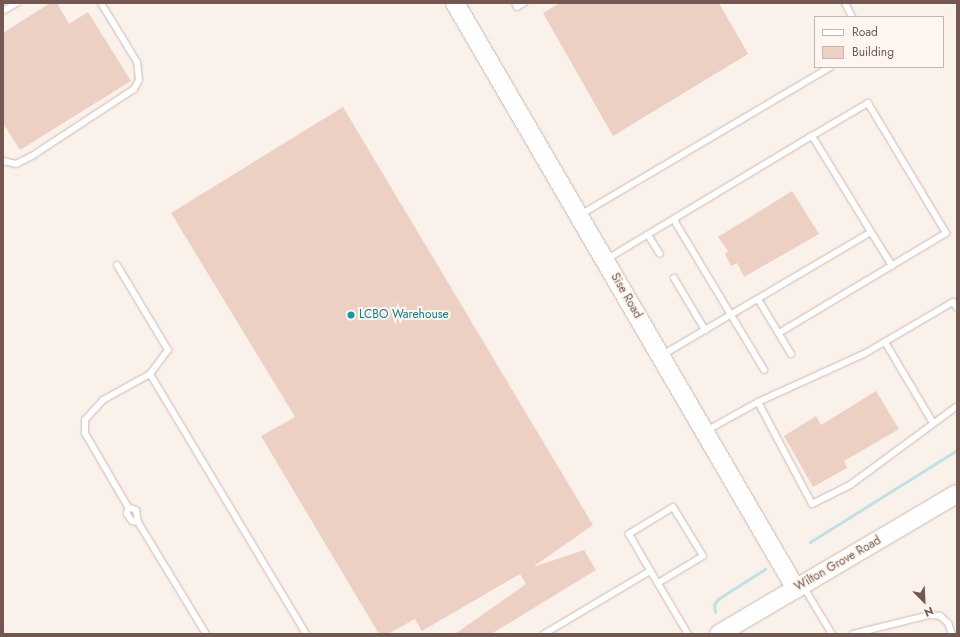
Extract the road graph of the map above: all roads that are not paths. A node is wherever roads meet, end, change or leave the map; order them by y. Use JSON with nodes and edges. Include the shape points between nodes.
{"nodes":[{"id":1,"x":16,"y":3,"type":"edge"},
{"id":2,"x":101,"y":3,"type":"edge"},
{"id":3,"x":455,"y":3,"type":"edge"},
{"id":4,"x":515,"y":3,"type":"edge"},
{"id":5,"x":524,"y":3,"type":"edge"},
{"id":6,"x":845,"y":3,"type":"edge"},
{"id":7,"x":3,"y":11,"type":"edge"},
{"id":8,"x":852,"y":16,"type":"edge"},
{"id":9,"x":828,"y":68,"type":"edge"},
{"id":10,"x":812,"y":136,"type":"junction"},
{"id":11,"x":3,"y":161,"type":"edge"},
{"id":12,"x":579,"y":215,"type":"junction"},
{"id":13,"x":674,"y":220,"type":"junction"},
{"id":14,"x":871,"y":232,"type":"junction"},
{"id":15,"x":648,"y":235,"type":"junction"},
{"id":16,"x":660,"y":254,"type":"dead end"},
{"id":17,"x":605,"y":260,"type":"junction"},
{"id":18,"x":117,"y":265,"type":"dead end"},
{"id":19,"x":892,"y":266,"type":"junction"},
{"id":20,"x":674,"y":278,"type":"dead end"},
{"id":21,"x":758,"y":299,"type":"junction"},
{"id":22,"x":957,"y":308,"type":"edge"},
{"id":23,"x":731,"y":315,"type":"junction"},
{"id":24,"x":705,"y":330,"type":"junction"},
{"id":25,"x":779,"y":333,"type":"junction"},
{"id":26,"x":885,"y":342,"type":"junction"},
{"id":27,"x":791,"y":354,"type":"dead end"},
{"id":28,"x":661,"y":356,"type":"junction"},
{"id":29,"x":764,"y":370,"type":"dead end"},
{"id":30,"x":150,"y":374,"type":"junction"},
{"id":31,"x":758,"y":402,"type":"junction"},
{"id":32,"x":957,"y":406,"type":"edge"},
{"id":33,"x":933,"y":423,"type":"junction"},
{"id":34,"x":705,"y":432,"type":"junction"},
{"id":35,"x":957,"y":494,"type":"edge"},
{"id":36,"x":128,"y":507,"type":"junction"},
{"id":37,"x":138,"y":522,"type":"junction"},
{"id":38,"x":650,"y":571,"type":"junction"},
{"id":39,"x":658,"y":583,"type":"junction"},
{"id":40,"x":799,"y":587,"type":"junction"},
{"id":41,"x":206,"y":634,"type":"edge"},
{"id":42,"x":306,"y":634,"type":"edge"},
{"id":43,"x":544,"y":634,"type":"edge"},
{"id":44,"x":688,"y":634,"type":"edge"},
{"id":45,"x":719,"y":634,"type":"edge"},
{"id":46,"x":832,"y":634,"type":"edge"},
{"id":47,"x":853,"y":634,"type":"edge"},
{"id":48,"x":952,"y":634,"type":"edge"}],
"edges":[{"from":1,"to":7,"type":"lane"},
{"from":2,"to":11,"type":"lane","via":[[137,62],[139,80],[134,89],[32,156],[16,164]]},
{"from":3,"to":12,"type":"street","name":"Sise Road"},
{"from":4,"to":5,"type":"lane","via":[[518,7]]},
{"from":6,"to":8,"type":"lane"},
{"from":9,"to":12,"type":"lane"},
{"from":10,"to":13,"type":"lane"},
{"from":10,"to":14,"type":"lane"},
{"from":10,"to":19,"type":"lane","via":[[868,103],[946,233]]},
{"from":12,"to":17,"type":"street","name":"Sise Road"},
{"from":13,"to":15,"type":"lane"},
{"from":13,"to":23,"type":"lane"},
{"from":14,"to":19,"type":"lane"},
{"from":14,"to":21,"type":"lane"},
{"from":15,"to":16,"type":"lane"},
{"from":15,"to":17,"type":"lane"},
{"from":17,"to":28,"type":"street","name":"Sise Road"},
{"from":18,"to":30,"type":"lane","via":[[168,350]]},
{"from":19,"to":25,"type":"lane"},
{"from":20,"to":24,"type":"lane"},
{"from":21,"to":23,"type":"lane"},
{"from":21,"to":25,"type":"lane"},
{"from":22,"to":26,"type":"lane","via":[[953,302]]},
{"from":23,"to":24,"type":"lane"},
{"from":23,"to":29,"type":"lane"},
{"from":24,"to":28,"type":"lane"},
{"from":25,"to":27,"type":"lane"},
{"from":26,"to":31,"type":"lane","via":[[784,393]]},
{"from":26,"to":33,"type":"lane"},
{"from":28,"to":34,"type":"street","name":"Sise Road"},
{"from":30,"to":36,"type":"lane","via":[[103,400],[85,420],[85,433]]},
{"from":30,"to":42,"type":"lane"},
{"from":31,"to":33,"type":"lane","via":[[812,504],[850,485]]},
{"from":31,"to":34,"type":"lane"},
{"from":32,"to":33,"type":"lane"},
{"from":34,"to":40,"type":"street","name":"Sise Road"},
{"from":35,"to":40,"type":"street","name":"Wilton Grove Road"},
{"from":36,"to":37,"type":"lane","via":[[132,521]]},
{"from":36,"to":37,"type":"lane","via":[[136,510]]},
{"from":37,"to":41,"type":"lane"},
{"from":38,"to":39,"type":"lane"},
{"from":38,"to":39,"type":"lane","via":[[628,534],[673,507],[703,556]]},
{"from":38,"to":43,"type":"lane"},
{"from":39,"to":44,"type":"lane"},
{"from":40,"to":45,"type":"street","name":"Wilton Grove Road"},
{"from":40,"to":46,"type":"lane"},
{"from":47,"to":48,"type":"lane","via":[[929,614],[940,616],[948,623]]}]}
